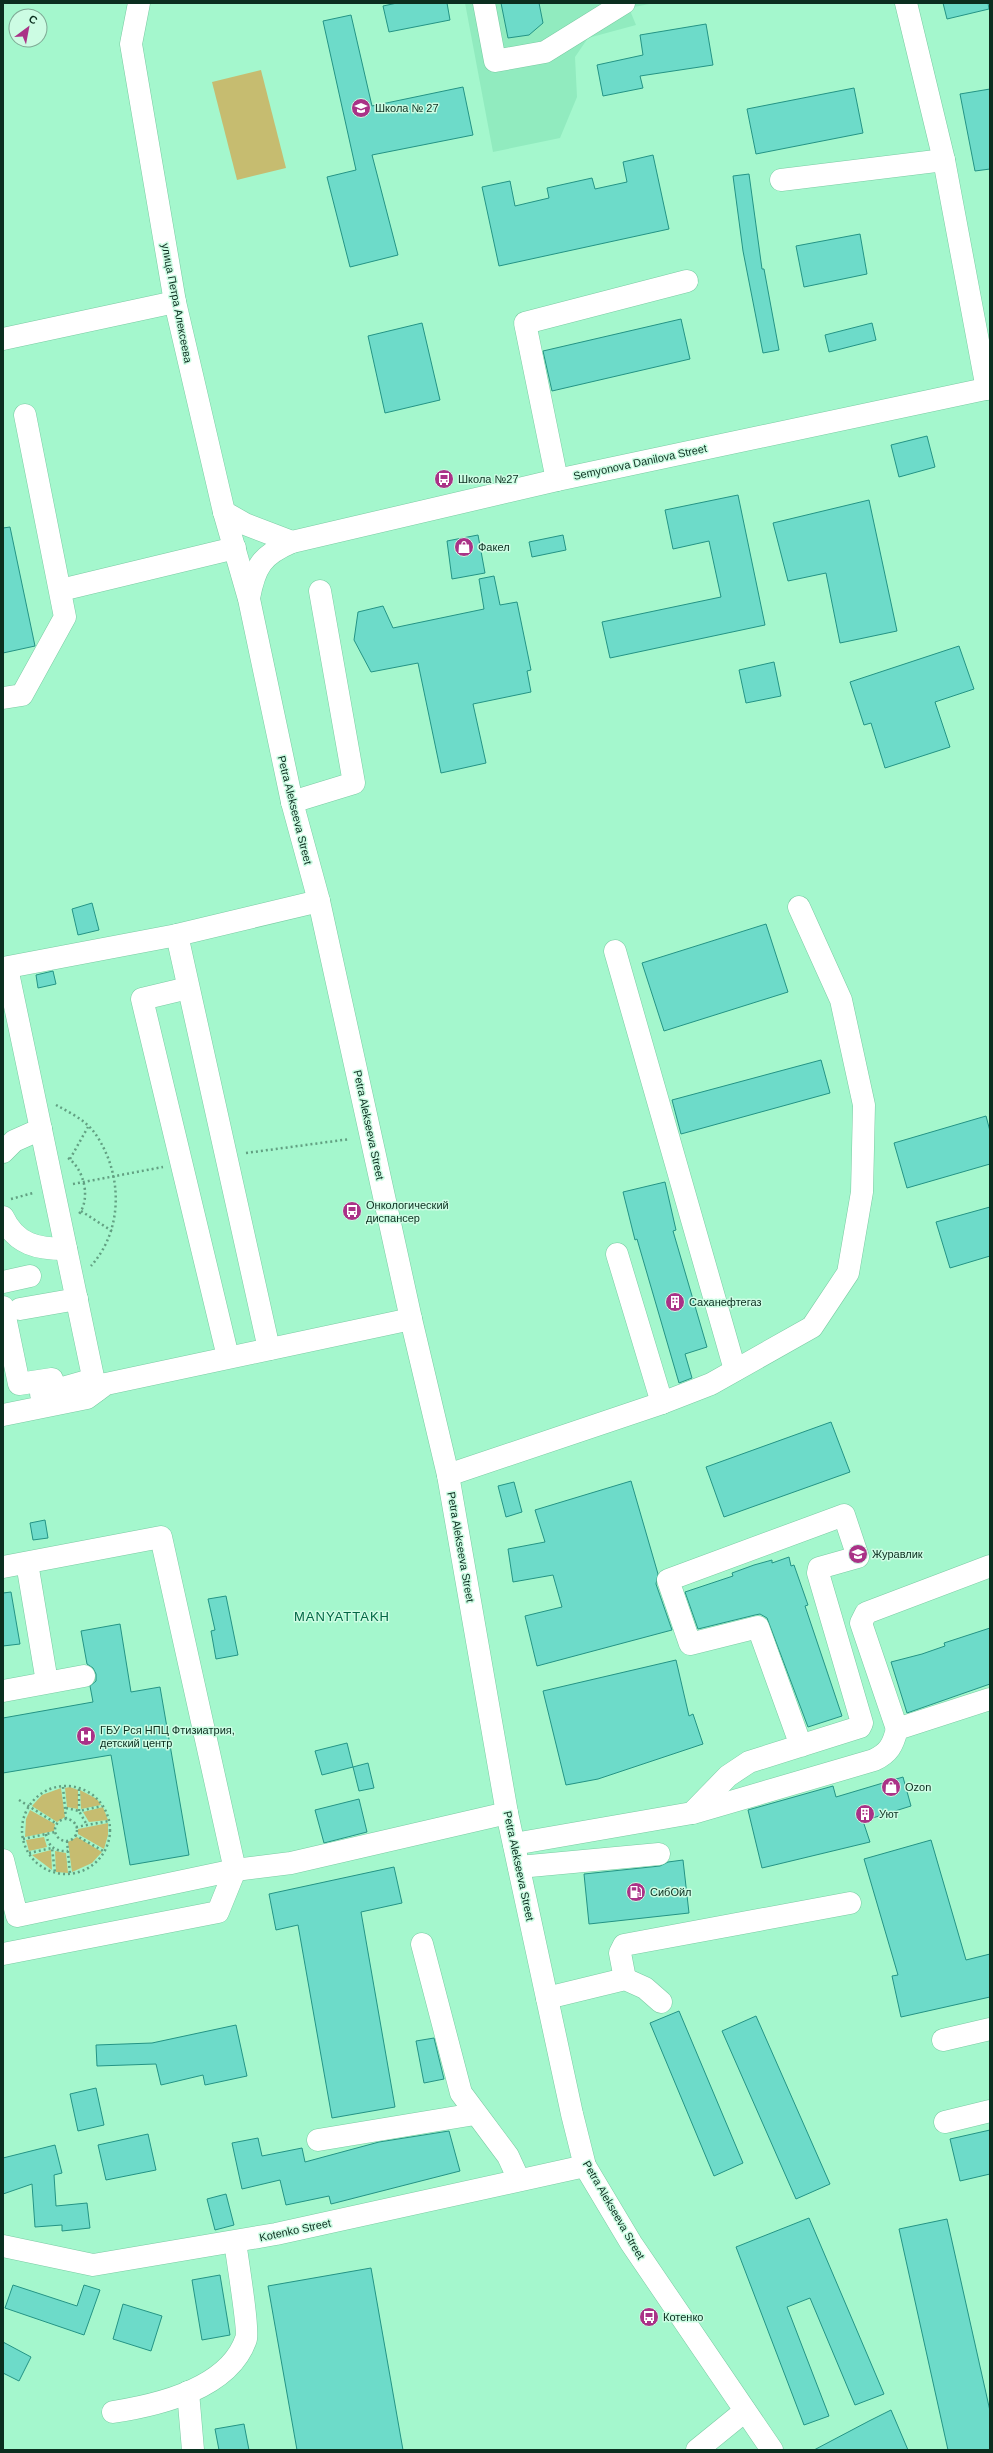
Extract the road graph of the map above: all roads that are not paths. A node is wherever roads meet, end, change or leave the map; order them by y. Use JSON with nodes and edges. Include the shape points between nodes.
{"nodes":[{"id":1,"x":139,"y":3,"type":"edge"},
{"id":2,"x":484,"y":3,"type":"edge"},
{"id":3,"x":624,"y":3,"type":"edge"},
{"id":4,"x":906,"y":3,"type":"edge"},
{"id":5,"x":944,"y":160,"type":"junction"},
{"id":6,"x":781,"y":180,"type":"dead end"},
{"id":7,"x":688,"y":281,"type":"dead end"},
{"id":8,"x":175,"y":302,"type":"junction"},
{"id":9,"x":3,"y":339,"type":"edge"},
{"id":10,"x":989,"y":389,"type":"edge"},
{"id":11,"x":25,"y":415,"type":"dead end"},
{"id":12,"x":557,"y":480,"type":"junction"},
{"id":13,"x":224,"y":512,"type":"junction"},
{"id":14,"x":292,"y":542,"type":"junction"},
{"id":15,"x":235,"y":548,"type":"junction"},
{"id":16,"x":61,"y":590,"type":"junction"},
{"id":17,"x":320,"y":591,"type":"dead end"},
{"id":18,"x":249,"y":599,"type":"junction"},
{"id":19,"x":3,"y":698,"type":"edge"},
{"id":20,"x":292,"y":802,"type":"junction"},
{"id":21,"x":319,"y":901,"type":"junction"},
{"id":22,"x":799,"y":906,"type":"dead end"},
{"id":23,"x":177,"y":935,"type":"junction"},
{"id":24,"x":615,"y":951,"type":"dead end"},
{"id":25,"x":5,"y":968,"type":"edge"},
{"id":26,"x":188,"y":988,"type":"junction"},
{"id":27,"x":41,"y":1128,"type":"junction"},
{"id":28,"x":3,"y":1152,"type":"edge"},
{"id":29,"x":3,"y":1217,"type":"edge"},
{"id":30,"x":66,"y":1249,"type":"junction"},
{"id":31,"x":617,"y":1254,"type":"dead end"},
{"id":32,"x":30,"y":1276,"type":"dead end"},
{"id":33,"x":3,"y":1282,"type":"edge"},
{"id":34,"x":77,"y":1299,"type":"junction"},
{"id":35,"x":12,"y":1308,"type":"edge"},
{"id":36,"x":411,"y":1319,"type":"junction"},
{"id":37,"x":269,"y":1350,"type":"junction"},
{"id":38,"x":228,"y":1357,"type":"junction"},
{"id":39,"x":735,"y":1370,"type":"junction"},
{"id":40,"x":95,"y":1385,"type":"junction"},
{"id":41,"x":56,"y":1390,"type":"junction"},
{"id":42,"x":3,"y":1402,"type":"edge"},
{"id":43,"x":662,"y":1403,"type":"junction"},
{"id":44,"x":3,"y":1415,"type":"edge"},
{"id":45,"x":448,"y":1475,"type":"junction"},
{"id":46,"x":27,"y":1563,"type":"junction"},
{"id":47,"x":990,"y":1566,"type":"edge"},
{"id":48,"x":3,"y":1568,"type":"edge"},
{"id":49,"x":84,"y":1676,"type":"dead end"},
{"id":50,"x":46,"y":1682,"type":"junction"},
{"id":51,"x":3,"y":1691,"type":"edge"},
{"id":52,"x":990,"y":1698,"type":"edge"},
{"id":53,"x":897,"y":1729,"type":"junction"},
{"id":54,"x":801,"y":1746,"type":"junction"},
{"id":55,"x":507,"y":1813,"type":"junction"},
{"id":56,"x":692,"y":1813,"type":"junction"},
{"id":57,"x":514,"y":1844,"type":"junction"},
{"id":58,"x":659,"y":1854,"type":"dead end"},
{"id":59,"x":3,"y":1860,"type":"edge"},
{"id":60,"x":519,"y":1867,"type":"junction"},
{"id":61,"x":235,"y":1870,"type":"junction"},
{"id":62,"x":850,"y":1903,"type":"dead end"},
{"id":63,"x":422,"y":1944,"type":"dead end"},
{"id":64,"x":3,"y":1954,"type":"edge"},
{"id":65,"x":624,"y":1979,"type":"junction"},
{"id":66,"x":547,"y":1998,"type":"junction"},
{"id":67,"x":661,"y":2002,"type":"dead end"},
{"id":68,"x":990,"y":2029,"type":"edge"},
{"id":69,"x":943,"y":2040,"type":"dead end"},
{"id":70,"x":990,"y":2111,"type":"edge"},
{"id":71,"x":475,"y":2114,"type":"junction"},
{"id":72,"x":945,"y":2122,"type":"dead end"},
{"id":73,"x":318,"y":2140,"type":"dead end"},
{"id":74,"x":585,"y":2166,"type":"junction"},
{"id":75,"x":519,"y":2180,"type":"junction"},
{"id":76,"x":235,"y":2242,"type":"junction"},
{"id":77,"x":3,"y":2246,"type":"edge"},
{"id":78,"x":188,"y":2392,"type":"junction"},
{"id":79,"x":745,"y":2411,"type":"junction"},
{"id":80,"x":113,"y":2412,"type":"dead end"},
{"id":81,"x":193,"y":2450,"type":"edge"},
{"id":82,"x":697,"y":2450,"type":"edge"},
{"id":83,"x":772,"y":2450,"type":"edge"}],
"edges":[{"from":1,"to":8,"type":"street","name":"улица Петра Алексеева","via":[[131,44]]},
{"from":2,"to":3,"type":"street","via":[[495,61],[545,52]]},
{"from":4,"to":5,"type":"street"},
{"from":5,"to":6,"type":"street"},
{"from":5,"to":10,"type":"street"},
{"from":7,"to":12,"type":"street","via":[[525,323]]},
{"from":8,"to":9,"type":"street"},
{"from":8,"to":13,"type":"street","name":"улица Петра Алексеева"},
{"from":10,"to":12,"type":"street","name":"Semyonova Danilova Street"},
{"from":11,"to":16,"type":"street"},
{"from":12,"to":14,"type":"street","name":"Semyonova Danilova Street"},
{"from":13,"to":14,"type":"street","via":[[245,524]]},
{"from":13,"to":15,"type":"street","name":"улица Петра Алексеева"},
{"from":14,"to":18,"type":"street","name":"Semyonova Danilova Street","via":[[273,550],[260,563],[253,576]]},
{"from":15,"to":16,"type":"street"},
{"from":15,"to":18,"type":"street","name":"улица Петра Алексеева"},
{"from":16,"to":19,"type":"street","via":[[65,617],[22,696]]},
{"from":17,"to":20,"type":"street","via":[[354,783]]},
{"from":18,"to":20,"type":"street","name":"Petra Alekseeva Street"},
{"from":20,"to":21,"type":"street","name":"Petra Alekseeva Street"},
{"from":21,"to":23,"type":"street"},
{"from":21,"to":36,"type":"street","name":"Petra Alekseeva Street"},
{"from":22,"to":39,"type":"street","via":[[841,1000],[864,1105],[862,1192],[848,1274],[812,1327]]},
{"from":23,"to":25,"type":"street"},
{"from":23,"to":26,"type":"street"},
{"from":24,"to":39,"type":"street"},
{"from":25,"to":27,"type":"street"},
{"from":26,"to":37,"type":"street"},
{"from":26,"to":38,"type":"street","via":[[142,999]]},
{"from":27,"to":28,"type":"street","via":[[14,1141]]},
{"from":27,"to":30,"type":"street"},
{"from":29,"to":30,"type":"street","via":[[7,1226],[21,1241],[44,1249]]},
{"from":30,"to":34,"type":"street"},
{"from":31,"to":43,"type":"street"},
{"from":32,"to":33,"type":"street"},
{"from":34,"to":35,"type":"street"},
{"from":34,"to":40,"type":"street"},
{"from":35,"to":41,"type":"street","via":[[19,1384],[52,1379]]},
{"from":36,"to":37,"type":"street"},
{"from":36,"to":45,"type":"street","name":"Petra Alekseeva Street"},
{"from":37,"to":38,"type":"street"},
{"from":38,"to":40,"type":"street"},
{"from":39,"to":43,"type":"street","via":[[711,1384]]},
{"from":40,"to":41,"type":"street"},
{"from":40,"to":44,"type":"street","via":[[87,1398]]},
{"from":41,"to":42,"type":"street"},
{"from":43,"to":45,"type":"street"},
{"from":45,"to":55,"type":"street","name":"Petra Alekseeva Street"},
{"from":46,"to":48,"type":"street"},
{"from":46,"to":50,"type":"street"},
{"from":46,"to":61,"type":"street","via":[[161,1537]]},
{"from":47,"to":53,"type":"street","via":[[866,1613],[861,1623]]},
{"from":49,"to":50,"type":"street"},
{"from":50,"to":51,"type":"street"},
{"from":52,"to":53,"type":"street"},
{"from":53,"to":56,"type":"street","via":[[886,1754],[874,1760]]},
{"from":54,"to":54,"type":"street","via":[[758,1627],[690,1644],[668,1580],[844,1515],[858,1556],[819,1568],[818,1573],[861,1725]]},
{"from":54,"to":56,"type":"street","via":[[749,1762],[728,1776]]},
{"from":55,"to":57,"type":"street","name":"Petra Alekseeva Street"},
{"from":55,"to":61,"type":"street","via":[[291,1863]]},
{"from":56,"to":57,"type":"street"},
{"from":57,"to":60,"type":"street","name":"Petra Alekseeva Street"},
{"from":58,"to":60,"type":"street"},
{"from":59,"to":61,"type":"street","via":[[17,1916]]},
{"from":60,"to":66,"type":"street","name":"Petra Alekseeva Street"},
{"from":61,"to":64,"type":"street","via":[[218,1912]]},
{"from":62,"to":65,"type":"street","via":[[624,1946],[620,1953]]},
{"from":63,"to":71,"type":"street","via":[[462,2093]]},
{"from":65,"to":66,"type":"street"},
{"from":65,"to":67,"type":"street","via":[[645,1988]]},
{"from":66,"to":74,"type":"street","name":"Petra Alekseeva Street"},
{"from":68,"to":69,"type":"street"},
{"from":70,"to":72,"type":"street"},
{"from":71,"to":73,"type":"street"},
{"from":71,"to":75,"type":"street","via":[[508,2156]]},
{"from":74,"to":75,"type":"street","name":"Kotenko Street"},
{"from":74,"to":79,"type":"street","name":"Petra Alekseeva Street","via":[[631,2243]]},
{"from":75,"to":76,"type":"street","name":"Kotenko Street"},
{"from":76,"to":77,"type":"street","name":"Kotenko Street","via":[[93,2265]]},
{"from":76,"to":78,"type":"street","via":[[246,2338],[228,2370]]},
{"from":78,"to":80,"type":"street","via":[[150,2406]]},
{"from":78,"to":81,"type":"street"},
{"from":79,"to":82,"type":"street"},
{"from":79,"to":83,"type":"street","name":"Petra Alekseeva Street"}]}
